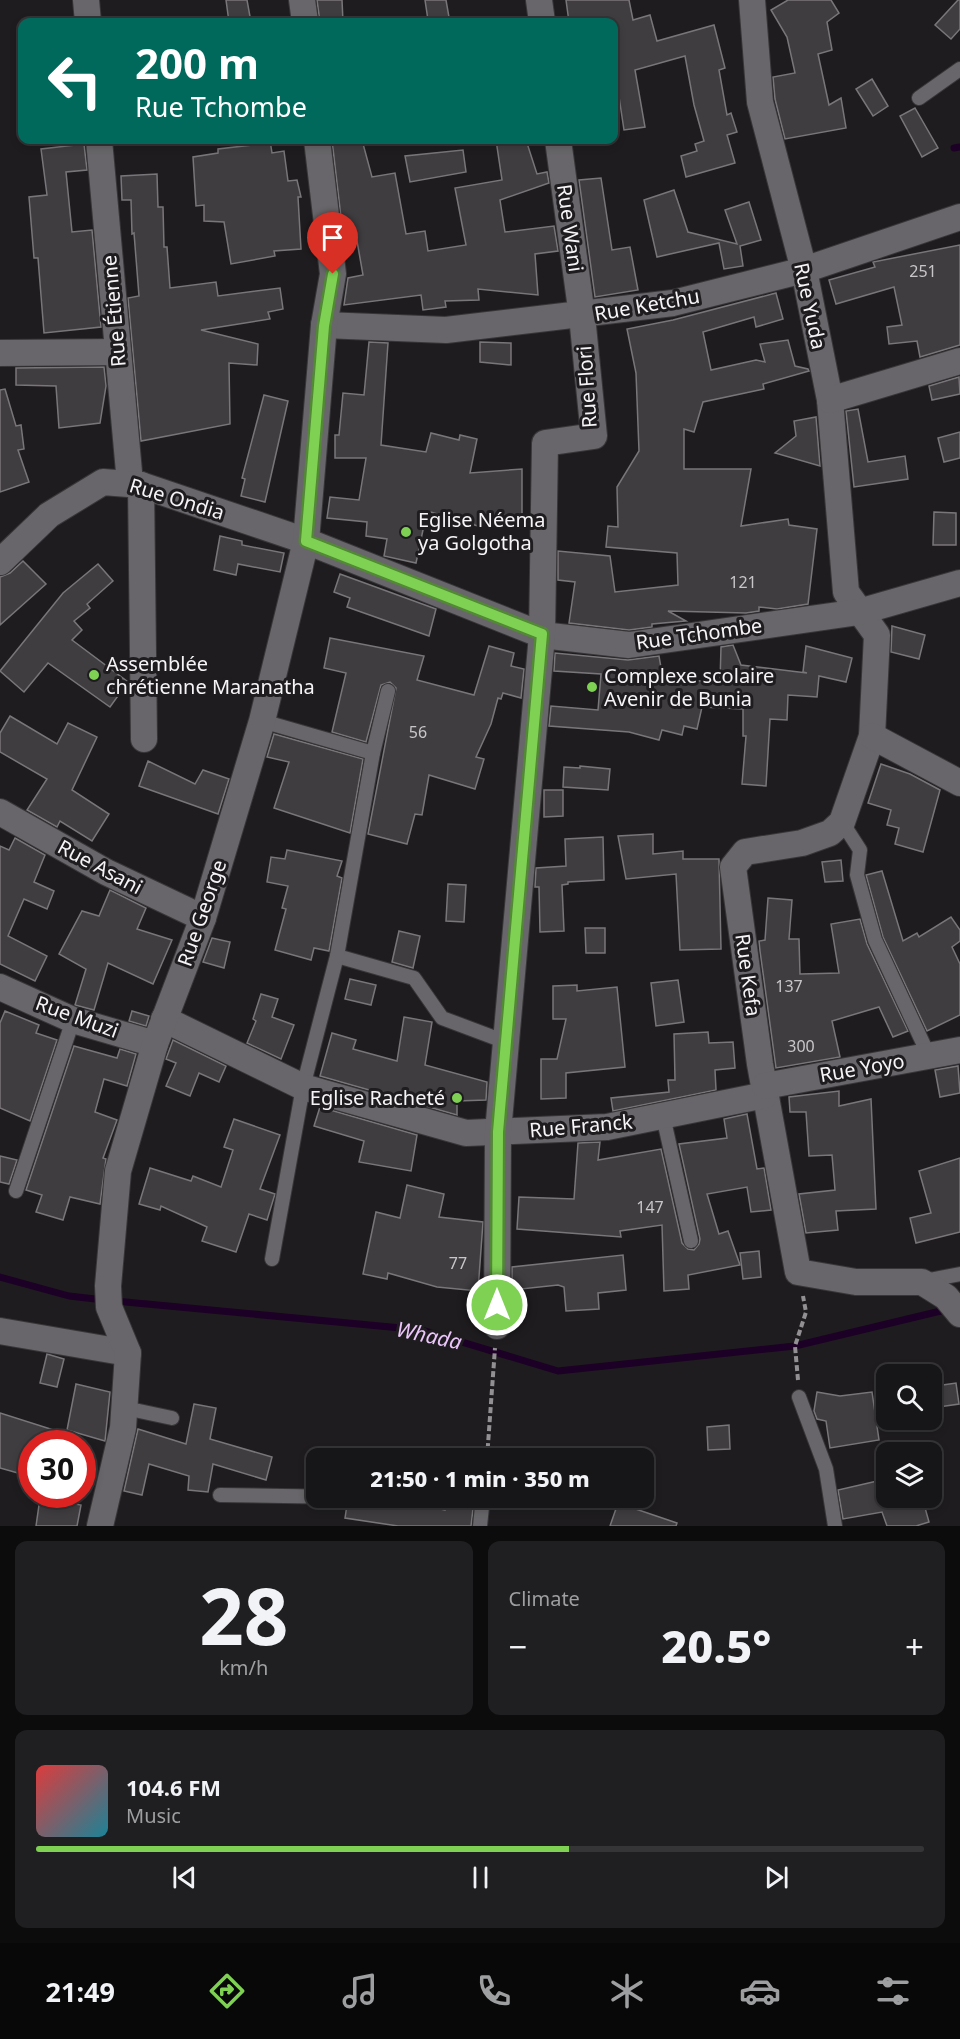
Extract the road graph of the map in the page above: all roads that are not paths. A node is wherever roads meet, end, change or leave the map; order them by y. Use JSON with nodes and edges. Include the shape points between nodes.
{"nodes":[{"id":1,"x":86,"y":0,"type":"edge"},
{"id":2,"x":302,"y":0,"type":"edge"},
{"id":3,"x":539,"y":0,"type":"edge"},
{"id":4,"x":752,"y":0,"type":"edge"},
{"id":5,"x":88,"y":18,"type":"edge"},
{"id":6,"x":304,"y":18,"type":"edge"},
{"id":7,"x":541,"y":18,"type":"edge"},
{"id":8,"x":960,"y":69,"type":"edge"},
{"id":9,"x":920,"y":98,"type":"dead end"},
{"id":10,"x":99,"y":144,"type":"edge"},
{"id":11,"x":317,"y":144,"type":"edge"},
{"id":12,"x":559,"y":144,"type":"edge"},
{"id":13,"x":960,"y":217,"type":"edge"},
{"id":14,"x":804,"y":270,"type":"junction"},
{"id":15,"x":582,"y":316,"type":"junction"},
{"id":16,"x":324,"y":326,"type":"junction"},
{"id":17,"x":118,"y":352,"type":"junction"},
{"id":18,"x":0,"y":353,"type":"edge"},
{"id":19,"x":960,"y":361,"type":"edge"},
{"id":20,"x":830,"y":400,"type":"junction"},
{"id":21,"x":136,"y":484,"type":"junction"},
{"id":22,"x":306,"y":541,"type":"junction"},
{"id":23,"x":0,"y":562,"type":"edge"},
{"id":24,"x":960,"y":583,"type":"edge"},
{"id":25,"x":859,"y":612,"type":"junction"},
{"id":26,"x":542,"y":634,"type":"junction"},
{"id":27,"x":388,"y":691,"type":"dead end"},
{"id":28,"x":262,"y":720,"type":"junction"},
{"id":29,"x":872,"y":736,"type":"junction"},
{"id":30,"x":144,"y":739,"type":"dead end"},
{"id":31,"x":373,"y":753,"type":"junction"},
{"id":32,"x":960,"y":783,"type":"edge"},
{"id":33,"x":0,"y":812,"type":"edge"},
{"id":34,"x":842,"y":822,"type":"junction"},
{"id":35,"x":203,"y":918,"type":"junction"},
{"id":36,"x":337,"y":956,"type":"junction"},
{"id":37,"x":0,"y":987,"type":"edge"},
{"id":38,"x":164,"y":1019,"type":"junction"},
{"id":39,"x":73,"y":1020,"type":"junction"},
{"id":40,"x":506,"y":1042,"type":"junction"},
{"id":41,"x":155,"y":1044,"type":"junction"},
{"id":42,"x":960,"y":1050,"type":"edge"},
{"id":43,"x":929,"y":1056,"type":"junction"},
{"id":44,"x":303,"y":1087,"type":"junction"},
{"id":45,"x":765,"y":1090,"type":"junction"},
{"id":46,"x":663,"y":1116,"type":"junction"},
{"id":47,"x":498,"y":1132,"type":"junction"},
{"id":48,"x":16,"y":1191,"type":"dead end"},
{"id":49,"x":692,"y":1241,"type":"dead end"},
{"id":50,"x":272,"y":1258,"type":"dead end"},
{"id":51,"x":960,"y":1274,"type":"edge"},
{"id":52,"x":922,"y":1282,"type":"junction"},
{"id":53,"x":953,"y":1305,"type":"edge"},
{"id":54,"x":0,"y":1331,"type":"edge"},
{"id":55,"x":496,"y":1335,"type":"road end"},
{"id":56,"x":128,"y":1353,"type":"junction"},
{"id":57,"x":799,"y":1397,"type":"road end"},
{"id":58,"x":125,"y":1408,"type":"junction"},
{"id":59,"x":172,"y":1418,"type":"dead end"},
{"id":60,"x":220,"y":1495,"type":"dead end"},
{"id":61,"x":306,"y":1496,"type":"edge"},
{"id":62,"x":482,"y":1508,"type":"edge"},
{"id":63,"x":100,"y":1526,"type":"edge"},
{"id":64,"x":480,"y":1526,"type":"edge"},
{"id":65,"x":835,"y":1526,"type":"edge"}],
"edges":[{"from":1,"to":5,"type":"street"},
{"from":2,"to":6,"type":"street"},
{"from":3,"to":7,"type":"street"},
{"from":4,"to":14,"type":"street","name":"Rue Yuda","via":[[760,102]]},
{"from":8,"to":9,"type":"lane"},
{"from":10,"to":17,"type":"street","name":"Rue Étienne"},
{"from":11,"to":16,"type":"street","name":"Rue George","via":[[333,274]]},
{"from":12,"to":15,"type":"street","name":"Rue Wani"},
{"from":13,"to":14,"type":"street","name":"Rue Ketchu"},
{"from":14,"to":15,"type":"street","name":"Rue Ketchu","via":[[673,303]]},
{"from":14,"to":20,"type":"street","name":"Rue Yuda"},
{"from":15,"to":16,"type":"street","name":"Rue Ketchu","via":[[446,330]]},
{"from":15,"to":26,"type":"street","name":"Rue Flori","via":[[594,436],[545,443]]},
{"from":16,"to":22,"type":"street","name":"Rue George"},
{"from":17,"to":18,"type":"street"},
{"from":17,"to":21,"type":"street","name":"Rue Étienne"},
{"from":19,"to":20,"type":"street"},
{"from":20,"to":25,"type":"street","name":"Rue Yuda","via":[[846,592]]},
{"from":21,"to":22,"type":"street","name":"Rue Ondia"},
{"from":21,"to":23,"type":"street","name":"Rue Ondia","via":[[103,482],[94,487],[49,515]]},
{"from":21,"to":30,"type":"street","name":"Rue Étienne"},
{"from":22,"to":26,"type":"street","name":"Rue Tchombe"},
{"from":22,"to":28,"type":"street","name":"Rue George"},
{"from":24,"to":25,"type":"street","name":"Rue Tchombe"},
{"from":25,"to":26,"type":"street","name":"Rue Tchombe","via":[[629,645]]},
{"from":25,"to":29,"type":"street","via":[[877,635]]},
{"from":26,"to":40,"type":"street"},
{"from":27,"to":31,"type":"lane"},
{"from":28,"to":31,"type":"lane"},
{"from":28,"to":35,"type":"street","name":"Rue George"},
{"from":29,"to":32,"type":"street"},
{"from":29,"to":34,"type":"street"},
{"from":31,"to":36,"type":"lane"},
{"from":33,"to":35,"type":"street","name":"Rue Asani","via":[[106,872]]},
{"from":34,"to":43,"type":"lane","via":[[860,850],[857,875],[875,940]]},
{"from":34,"to":45,"type":"street","name":"Rue Kefa","via":[[830,833],[802,843],[745,852],[733,867]]},
{"from":35,"to":38,"type":"street","name":"Rue George"},
{"from":36,"to":40,"type":"lane","via":[[414,978],[442,1018]]},
{"from":36,"to":44,"type":"lane"},
{"from":37,"to":39,"type":"street","name":"Rue Muzi"},
{"from":38,"to":41,"type":"street","name":"Rue George"},
{"from":38,"to":44,"type":"street","name":"Rue Franck"},
{"from":39,"to":41,"type":"street","name":"Rue Muzi"},
{"from":39,"to":48,"type":"lane"},
{"from":40,"to":47,"type":"street"},
{"from":41,"to":56,"type":"street","name":"Rue George","via":[[118,1171],[109,1296]]},
{"from":42,"to":43,"type":"street","name":"Rue Yoyo"},
{"from":43,"to":45,"type":"street","name":"Rue Yoyo"},
{"from":44,"to":47,"type":"street","name":"Rue Franck","via":[[466,1133]]},
{"from":44,"to":50,"type":"lane"},
{"from":45,"to":46,"type":"street","name":"Rue Franck"},
{"from":45,"to":52,"type":"street","name":"Rue Kefa","via":[[798,1272],[856,1282]]},
{"from":46,"to":47,"type":"street","name":"Rue Franck","via":[[607,1127]]},
{"from":46,"to":49,"type":"lane"},
{"from":47,"to":55,"type":"street"},
{"from":51,"to":52,"type":"lane"},
{"from":52,"to":53,"type":"street"},
{"from":54,"to":56,"type":"street"},
{"from":56,"to":58,"type":"street"},
{"from":57,"to":65,"type":"lane","via":[[826,1469]]},
{"from":58,"to":59,"type":"lane"},
{"from":58,"to":63,"type":"street"},
{"from":60,"to":61,"type":"lane"},
{"from":62,"to":64,"type":"lane"}]}
